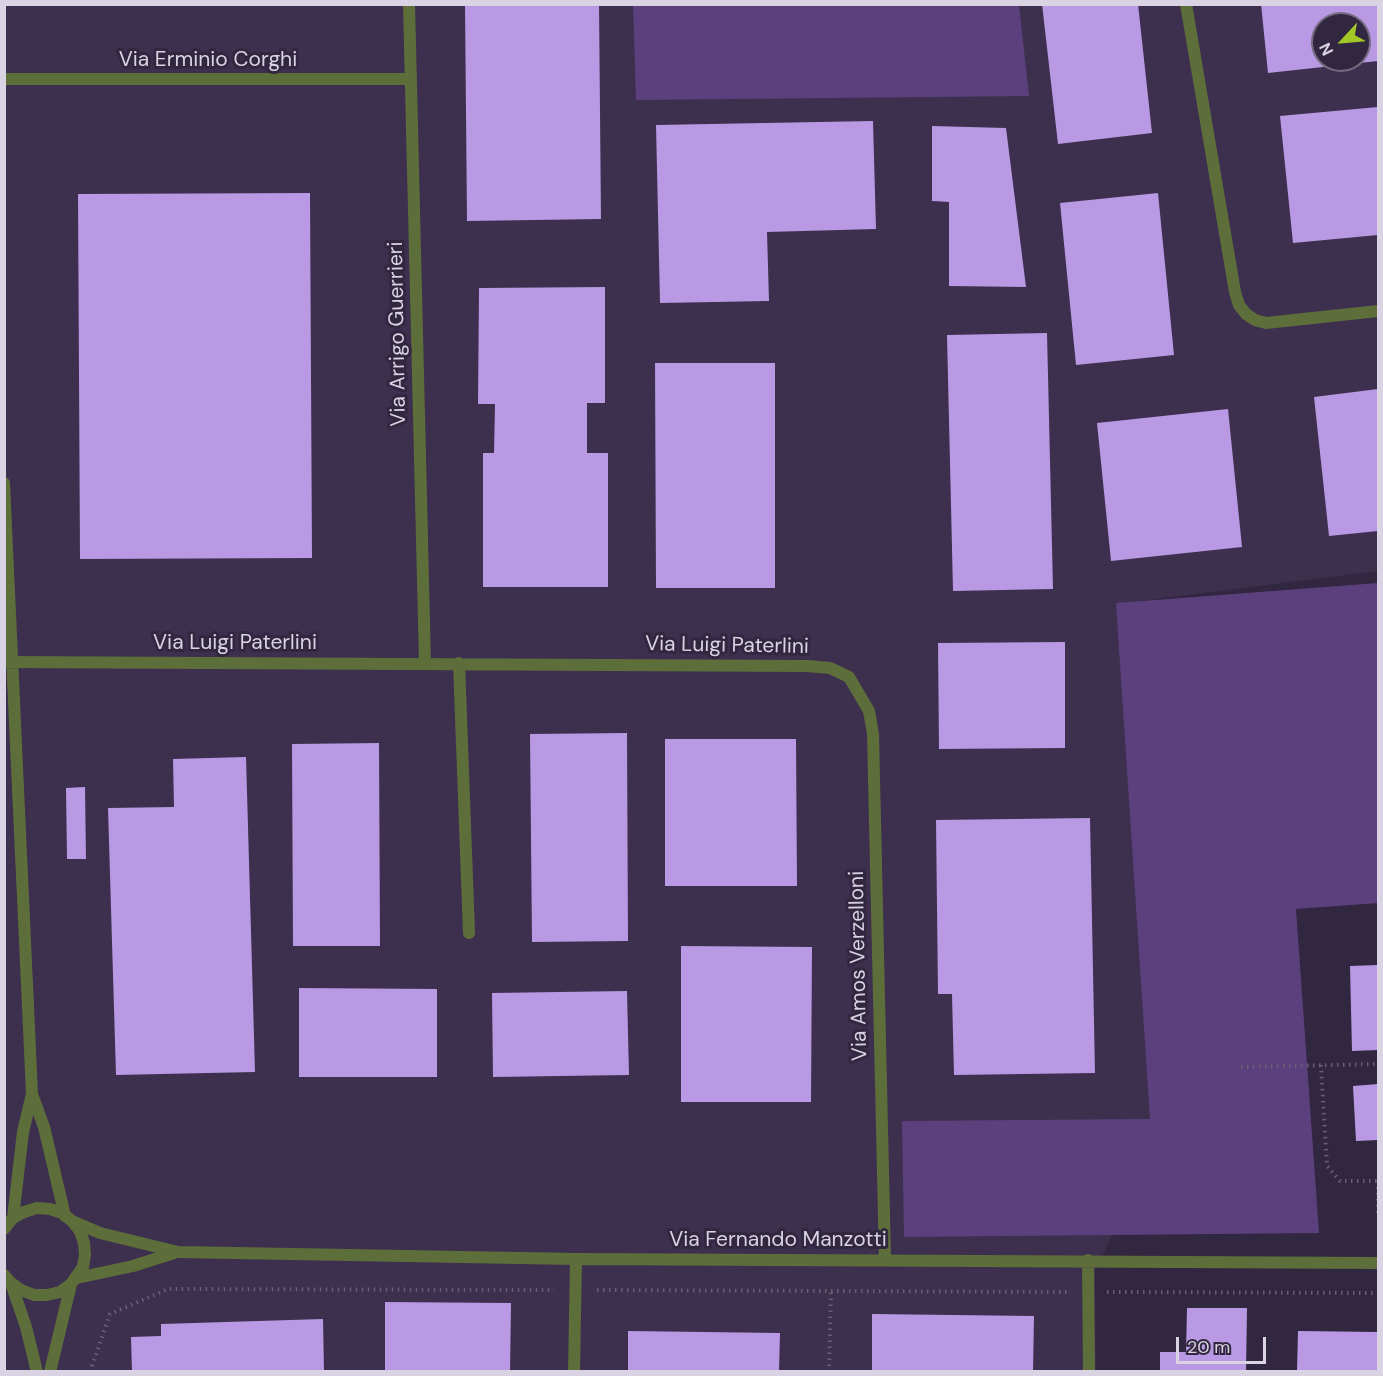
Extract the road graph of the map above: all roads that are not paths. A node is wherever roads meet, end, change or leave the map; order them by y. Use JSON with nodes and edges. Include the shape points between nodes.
{"nodes":[{"id":1,"x":409,"y":4,"type":"edge"},
{"id":2,"x":1186,"y":4,"type":"edge"},
{"id":3,"x":4,"y":80,"type":"edge"},
{"id":4,"x":411,"y":80,"type":"junction"},
{"id":5,"x":1378,"y":312,"type":"edge"},
{"id":6,"x":4,"y":483,"type":"edge"},
{"id":7,"x":8,"y":662,"type":"edge"},
{"id":8,"x":425,"y":663,"type":"junction"},
{"id":9,"x":459,"y":663,"type":"junction"},
{"id":10,"x":849,"y":677,"type":"joint"},
{"id":11,"x":469,"y":933,"type":"dead end"},
{"id":12,"x":32,"y":1094,"type":"junction"},
{"id":13,"x":14,"y":1218,"type":"junction"},
{"id":14,"x":69,"y":1218,"type":"junction"},
{"id":15,"x":5,"y":1228,"type":"edge"},
{"id":16,"x":178,"y":1252,"type":"junction"},
{"id":17,"x":576,"y":1259,"type":"junction"},
{"id":18,"x":885,"y":1260,"type":"junction"},
{"id":19,"x":1088,"y":1260,"type":"junction"},
{"id":20,"x":1378,"y":1263,"type":"edge"},
{"id":21,"x":7,"y":1278,"type":"edge"},
{"id":22,"x":74,"y":1281,"type":"junction"},
{"id":23,"x":37,"y":1371,"type":"edge"},
{"id":24,"x":50,"y":1371,"type":"edge"},
{"id":25,"x":574,"y":1371,"type":"edge"},
{"id":26,"x":1089,"y":1371,"type":"edge"}],
"edges":[{"from":1,"to":4,"type":"street","name":"Via Arrigo Guerrieri"},
{"from":2,"to":5,"type":"street","via":[[1239,305],[1246,314],[1266,323]]},
{"from":3,"to":4,"type":"street","name":"Via Erminio Corghi"},
{"from":4,"to":8,"type":"street","name":"Via Arrigo Guerrieri"},
{"from":6,"to":7,"type":"street"},
{"from":7,"to":8,"type":"street","name":"Via Luigi Paterlini"},
{"from":7,"to":12,"type":"street"},
{"from":8,"to":9,"type":"street","name":"Via Luigi Paterlini"},
{"from":9,"to":10,"type":"street","name":"Via Luigi Paterlini","via":[[807,666],[830,668]]},
{"from":9,"to":11,"type":"street"},
{"from":10,"to":18,"type":"street","name":"Via Amos Verzelloni","via":[[869,711],[873,734]]},
{"from":12,"to":13,"type":"street","via":[[23,1132]]},
{"from":12,"to":14,"type":"street"},
{"from":13,"to":14,"type":"street","name":"Via Fernando Manzotti","via":[[37,1208]]},
{"from":13,"to":15,"type":"street"},
{"from":14,"to":16,"type":"street","name":"Via Fernando Manzotti","via":[[100,1233]]},
{"from":14,"to":22,"type":"street","via":[[80,1231],[85,1255]]},
{"from":16,"to":17,"type":"street","name":"Via Fernando Manzotti"},
{"from":16,"to":22,"type":"street","name":"Via Fernando Manzotti"},
{"from":17,"to":18,"type":"street","name":"Via Fernando Manzotti"},
{"from":17,"to":25,"type":"street"},
{"from":18,"to":19,"type":"street","name":"Via Fernando Manzotti"},
{"from":19,"to":20,"type":"street","name":"Via Fernando Manzotti"},
{"from":19,"to":26,"type":"street"},
{"from":21,"to":22,"type":"street","name":"Via Fernando Manzotti","via":[[34,1295],[60,1292]]},
{"from":21,"to":23,"type":"street"},
{"from":22,"to":24,"type":"street"}]}
